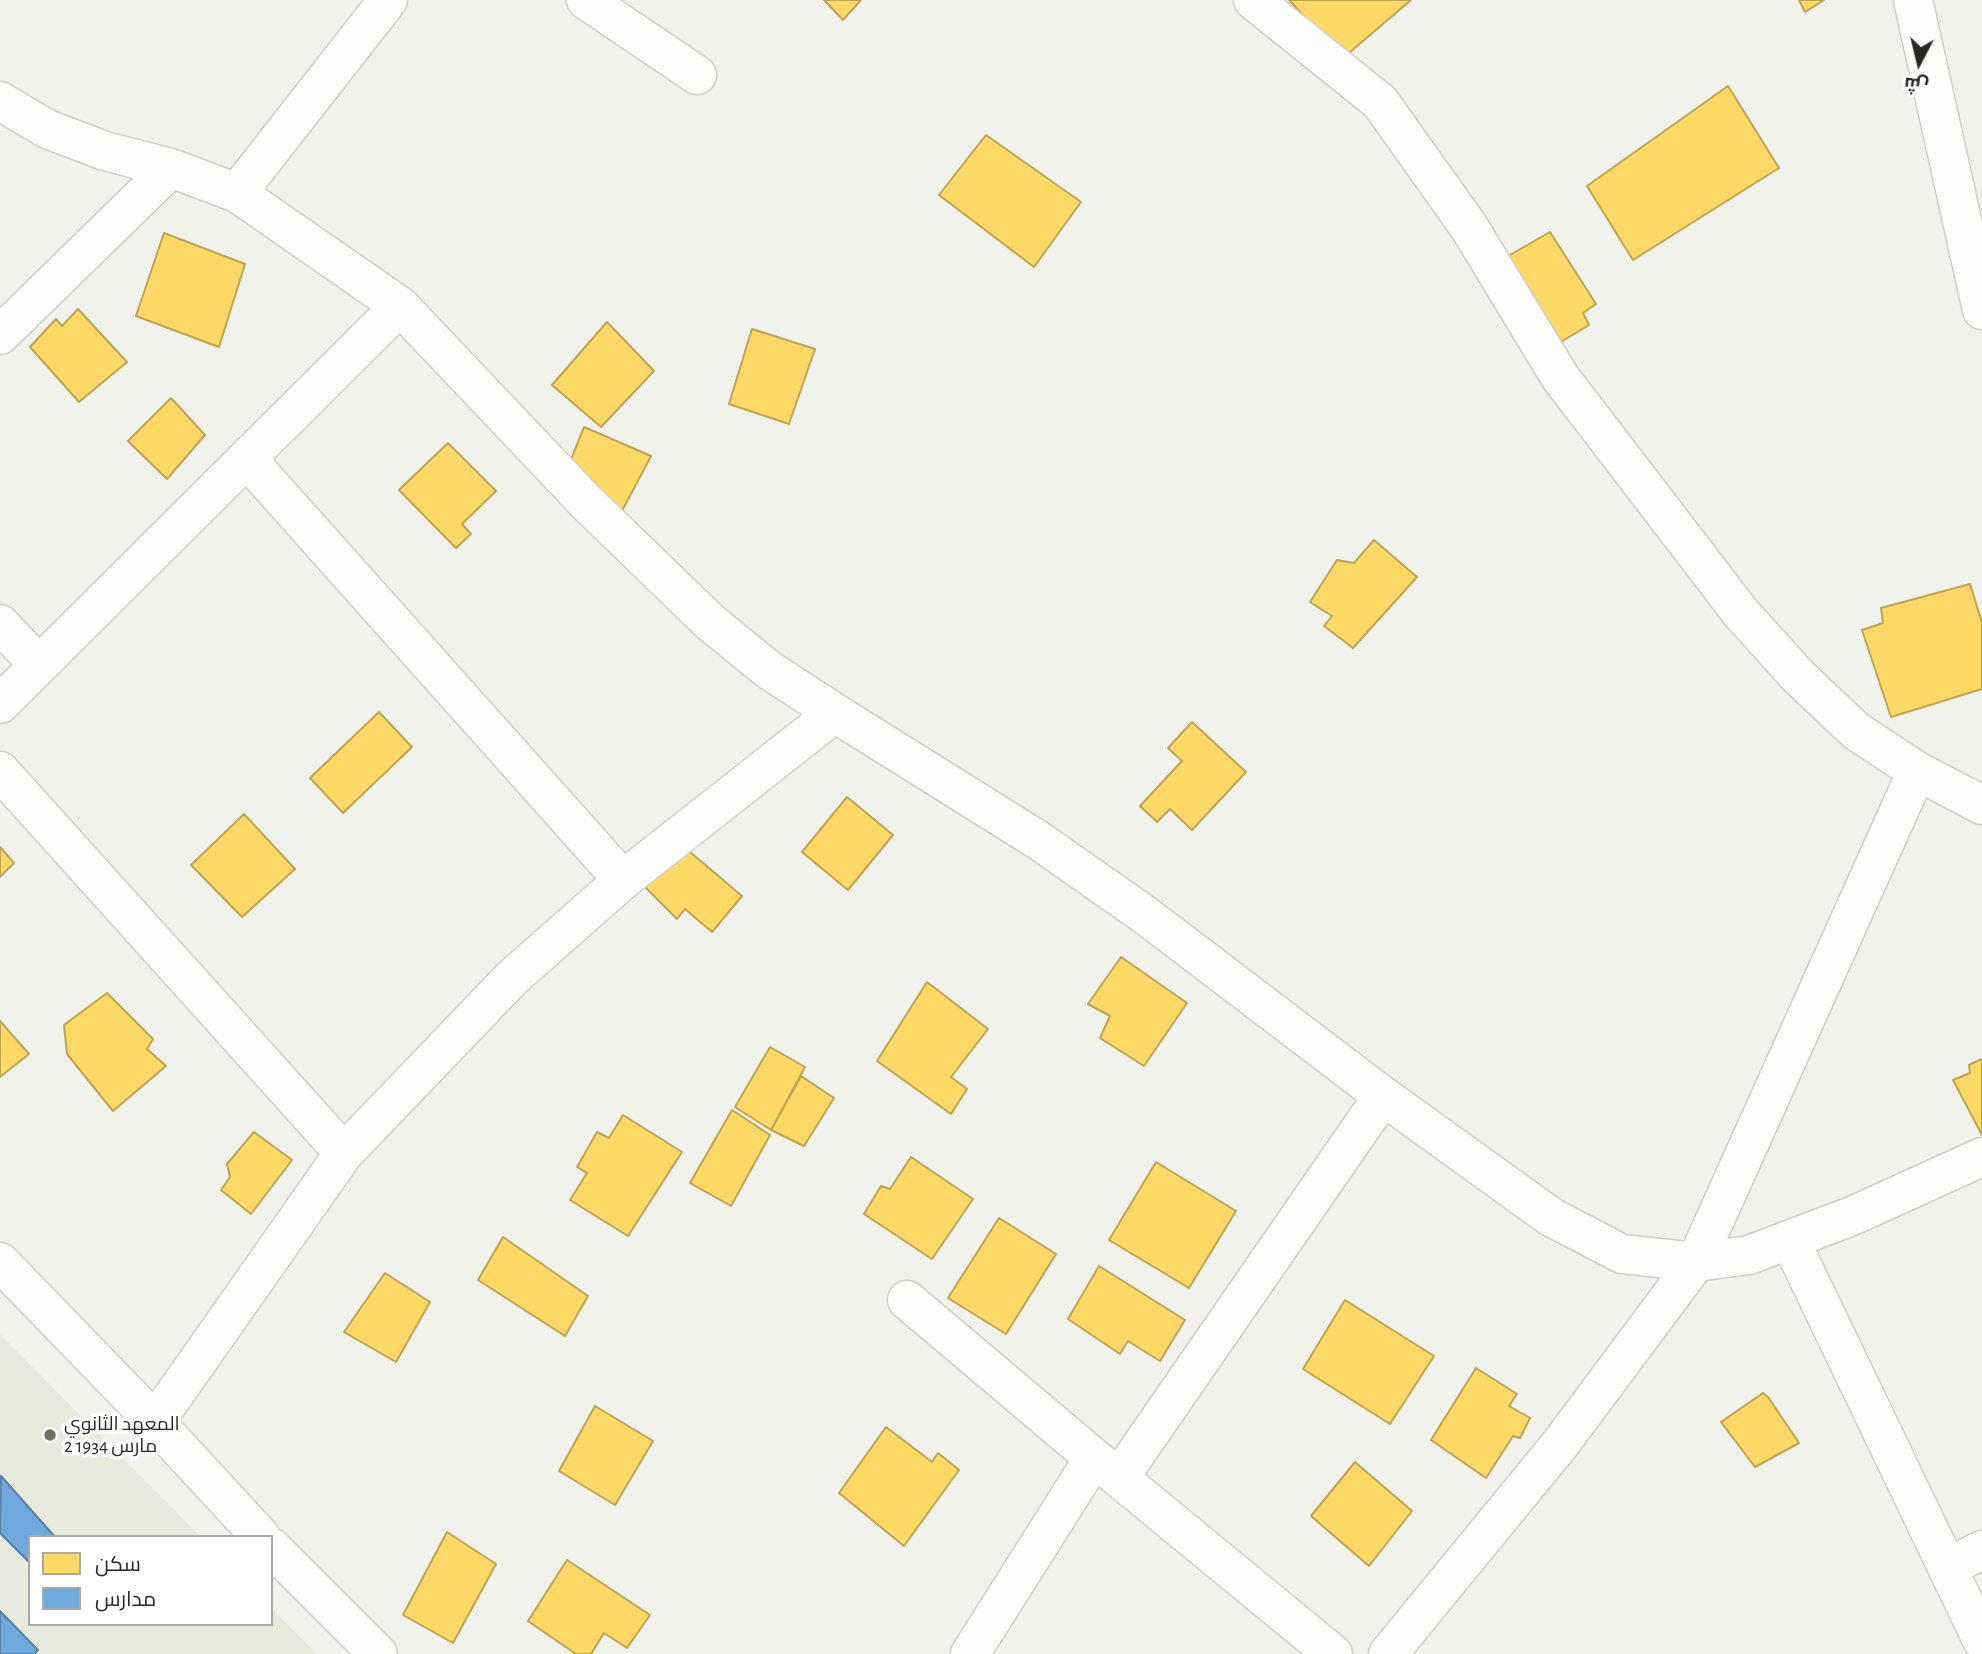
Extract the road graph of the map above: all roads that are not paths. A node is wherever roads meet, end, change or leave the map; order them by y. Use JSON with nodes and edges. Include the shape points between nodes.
{"nodes":[{"id":1,"x":388,"y":0,"type":"edge"},
{"id":2,"x":586,"y":0,"type":"edge"},
{"id":3,"x":1253,"y":0,"type":"edge"},
{"id":4,"x":1913,"y":0,"type":"edge"},
{"id":5,"x":697,"y":75,"type":"dead end"},
{"id":6,"x":0,"y":101,"type":"edge"},
{"id":7,"x":171,"y":167,"type":"junction"},
{"id":8,"x":237,"y":193,"type":"junction"},
{"id":9,"x":400,"y":306,"type":"junction"},
{"id":10,"x":1982,"y":310,"type":"edge"},
{"id":11,"x":0,"y":335,"type":"edge"},
{"id":12,"x":247,"y":459,"type":"junction"},
{"id":13,"x":0,"y":624,"type":"edge"},
{"id":14,"x":39,"y":665,"type":"junction"},
{"id":15,"x":0,"y":705,"type":"edge"},
{"id":16,"x":835,"y":713,"type":"junction"},
{"id":17,"x":0,"y":771,"type":"edge"},
{"id":18,"x":1917,"y":771,"type":"junction"},
{"id":19,"x":1982,"y":804,"type":"edge"},
{"id":20,"x":623,"y":880,"type":"junction"},
{"id":21,"x":1383,"y":1096,"type":"junction"},
{"id":22,"x":344,"y":1153,"type":"junction"},
{"id":23,"x":1982,"y":1157,"type":"edge"},
{"id":24,"x":1790,"y":1240,"type":"junction"},
{"id":25,"x":0,"y":1262,"type":"edge"},
{"id":26,"x":1696,"y":1262,"type":"junction"},
{"id":27,"x":907,"y":1300,"type":"dead end"},
{"id":28,"x":155,"y":1422,"type":"junction"},
{"id":29,"x":1107,"y":1468,"type":"junction"},
{"id":30,"x":259,"y":1535,"type":"edge"},
{"id":31,"x":273,"y":1549,"type":"edge"},
{"id":32,"x":1982,"y":1550,"type":"edge"},
{"id":33,"x":1948,"y":1567,"type":"junction"},
{"id":34,"x":1982,"y":1640,"type":"edge"},
{"id":35,"x":378,"y":1654,"type":"edge"},
{"id":36,"x":970,"y":1654,"type":"edge"},
{"id":37,"x":1333,"y":1654,"type":"edge"},
{"id":38,"x":1388,"y":1654,"type":"edge"}],
"edges":[{"from":1,"to":8,"type":"street"},
{"from":2,"to":5,"type":"street"},
{"from":3,"to":18,"type":"street","via":[[1380,102],[1469,227],[1560,377],[1741,613],[1856,731]]},
{"from":4,"to":10,"type":"street"},
{"from":6,"to":7,"type":"street","via":[[47,129],[105,151]]},
{"from":7,"to":8,"type":"street"},
{"from":7,"to":11,"type":"street"},
{"from":8,"to":9,"type":"street"},
{"from":9,"to":12,"type":"street"},
{"from":9,"to":16,"type":"street","via":[[585,501],[692,605],[769,670]]},
{"from":12,"to":14,"type":"street"},
{"from":12,"to":20,"type":"street"},
{"from":13,"to":14,"type":"street"},
{"from":14,"to":15,"type":"street"},
{"from":16,"to":20,"type":"street"},
{"from":16,"to":21,"type":"street","via":[[1038,839]]},
{"from":17,"to":22,"type":"street"},
{"from":18,"to":19,"type":"street"},
{"from":18,"to":26,"type":"street"},
{"from":20,"to":22,"type":"street","via":[[512,978]]},
{"from":21,"to":26,"type":"street","via":[[1563,1223],[1622,1254]]},
{"from":21,"to":29,"type":"street"},
{"from":22,"to":28,"type":"street"},
{"from":23,"to":24,"type":"street"},
{"from":24,"to":26,"type":"street","via":[[1749,1255]]},
{"from":24,"to":33,"type":"street"},
{"from":25,"to":28,"type":"street"},
{"from":26,"to":38,"type":"street","via":[[1561,1443]]},
{"from":27,"to":29,"type":"street"},
{"from":28,"to":30,"type":"street"},
{"from":29,"to":36,"type":"street"},
{"from":29,"to":37,"type":"street"},
{"from":31,"to":35,"type":"street"},
{"from":32,"to":33,"type":"street"},
{"from":33,"to":34,"type":"street"}]}
